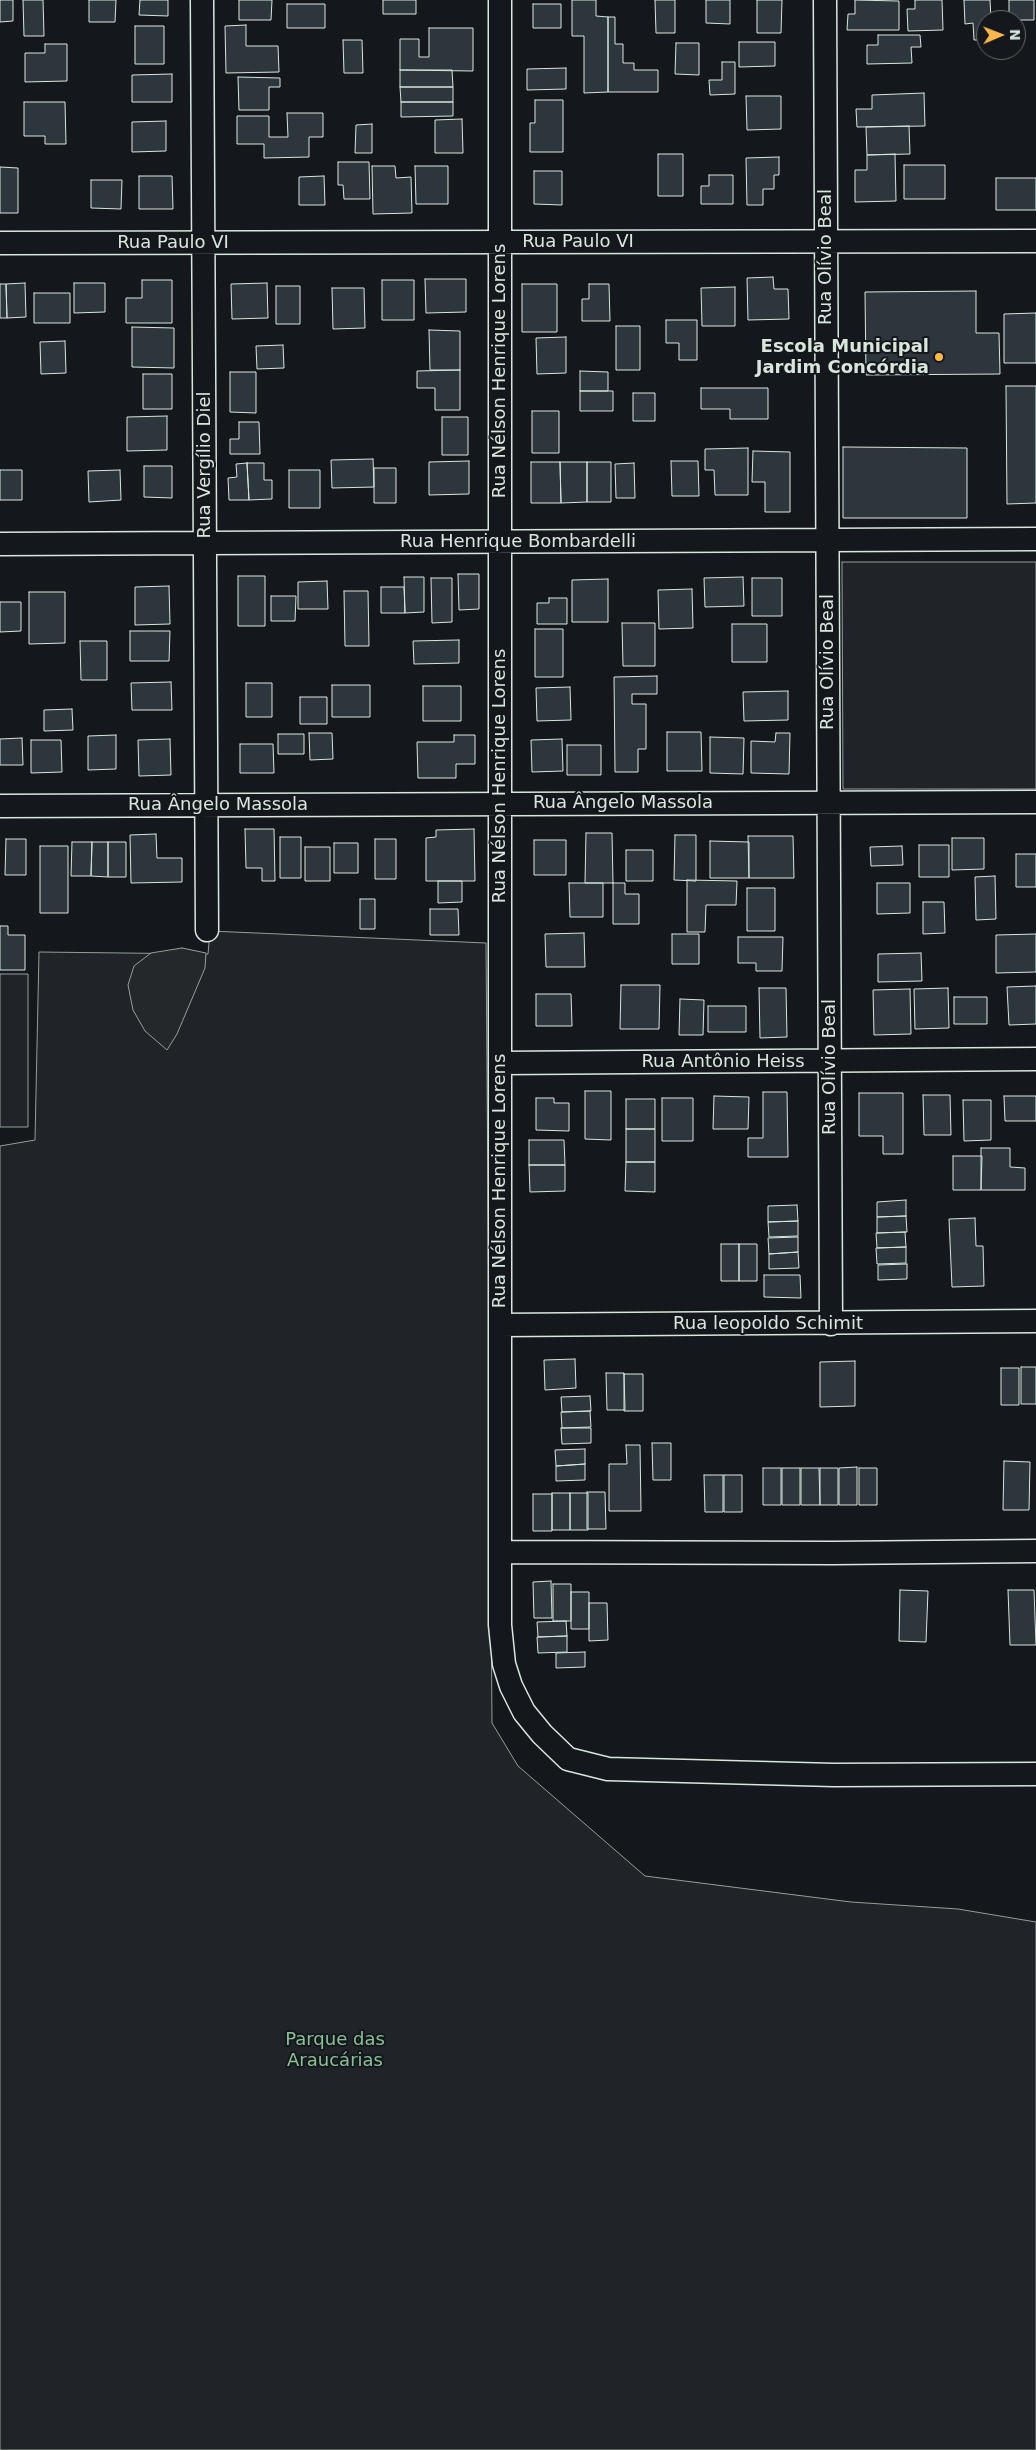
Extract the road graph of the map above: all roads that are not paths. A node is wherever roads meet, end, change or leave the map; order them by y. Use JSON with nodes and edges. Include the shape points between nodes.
{"nodes":[{"id":1,"x":202,"y":0,"type":"edge"},
{"id":2,"x":500,"y":0,"type":"edge"},
{"id":3,"x":825,"y":0,"type":"edge"},
{"id":4,"x":1036,"y":241,"type":"edge"},
{"id":5,"x":500,"y":242,"type":"junction"},
{"id":6,"x":826,"y":242,"type":"junction"},
{"id":7,"x":0,"y":243,"type":"edge"},
{"id":8,"x":203,"y":243,"type":"junction"},
{"id":9,"x":1036,"y":539,"type":"edge"},
{"id":10,"x":828,"y":540,"type":"junction"},
{"id":11,"x":500,"y":542,"type":"junction"},
{"id":12,"x":205,"y":543,"type":"junction"},
{"id":13,"x":0,"y":544,"type":"edge"},
{"id":14,"x":829,"y":802,"type":"junction"},
{"id":15,"x":1036,"y":802,"type":"edge"},
{"id":16,"x":500,"y":804,"type":"junction"},
{"id":17,"x":207,"y":805,"type":"junction"},
{"id":18,"x":0,"y":806,"type":"edge"},
{"id":19,"x":207,"y":930,"type":"dead end"},
{"id":20,"x":1036,"y":1059,"type":"edge"},
{"id":21,"x":830,"y":1061,"type":"junction"},
{"id":22,"x":500,"y":1063,"type":"junction"},
{"id":23,"x":1036,"y":1320,"type":"edge"},
{"id":24,"x":832,"y":1324,"type":"junction"},
{"id":25,"x":500,"y":1325,"type":"junction"},
{"id":26,"x":1036,"y":1551,"type":"edge"},
{"id":27,"x":500,"y":1552,"type":"junction"},
{"id":28,"x":1036,"y":1774,"type":"edge"}],
"edges":[{"from":1,"to":8,"type":"street","name":"Rua Vergílio Diel"},
{"from":2,"to":5,"type":"street","name":"Rua Nélson Henrique Lorens"},
{"from":3,"to":6,"type":"street","name":"Rua Olívio Beal"},
{"from":4,"to":6,"type":"street","name":"Rua Paulo VI"},
{"from":5,"to":6,"type":"street","name":"Rua Paulo VI"},
{"from":5,"to":8,"type":"street","name":"Rua Paulo VI"},
{"from":5,"to":11,"type":"street","name":"Rua Nélson Henrique Lorens"},
{"from":6,"to":10,"type":"street","name":"Rua Olívio Beal"},
{"from":7,"to":8,"type":"street","name":"Rua Paulo VI"},
{"from":8,"to":12,"type":"street","name":"Rua Vergílio Diel"},
{"from":9,"to":10,"type":"street","name":"Rua Henrique Bombardelli"},
{"from":10,"to":11,"type":"street","name":"Rua Henrique Bombardelli"},
{"from":10,"to":14,"type":"street","name":"Rua Olívio Beal"},
{"from":11,"to":12,"type":"street","name":"Rua Henrique Bombardelli"},
{"from":11,"to":16,"type":"street","name":"Rua Nélson Henrique Lorens"},
{"from":12,"to":13,"type":"street","name":"Rua Henrique Bombardelli"},
{"from":12,"to":17,"type":"street","name":"Rua Vergílio Diel"},
{"from":14,"to":15,"type":"street","name":"Rua Ângelo Massola"},
{"from":14,"to":16,"type":"street","name":"Rua Ângelo Massola"},
{"from":14,"to":21,"type":"street","name":"Rua Olívio Beal"},
{"from":16,"to":17,"type":"street","name":"Rua Ângelo Massola"},
{"from":16,"to":22,"type":"street","name":"Rua Nélson Henrique Lorens"},
{"from":17,"to":18,"type":"street","name":"Rua Ângelo Massola"},
{"from":17,"to":19,"type":"street","name":"Rua Vergílio Diel"},
{"from":20,"to":21,"type":"street","name":"Rua Antônio Heiss"},
{"from":21,"to":22,"type":"street","name":"Rua Antônio Heiss"},
{"from":21,"to":24,"type":"street","name":"Rua Olívio Beal"},
{"from":22,"to":25,"type":"street","name":"Rua Nélson Henrique Lorens"},
{"from":23,"to":24,"type":"street","name":"Rua leopoldo Schimit"},
{"from":24,"to":25,"type":"street","name":"Rua leopoldo Schimit"},
{"from":25,"to":27,"type":"street","name":"Rua Nélson Henrique Lorens"},
{"from":26,"to":27,"type":"street"},
{"from":27,"to":28,"type":"street","name":"Rua Nélson Henrique Lorens","via":[[500,1625],[504,1664],[511,1686],[524,1712],[568,1760],[608,1769],[834,1775]]}]}
